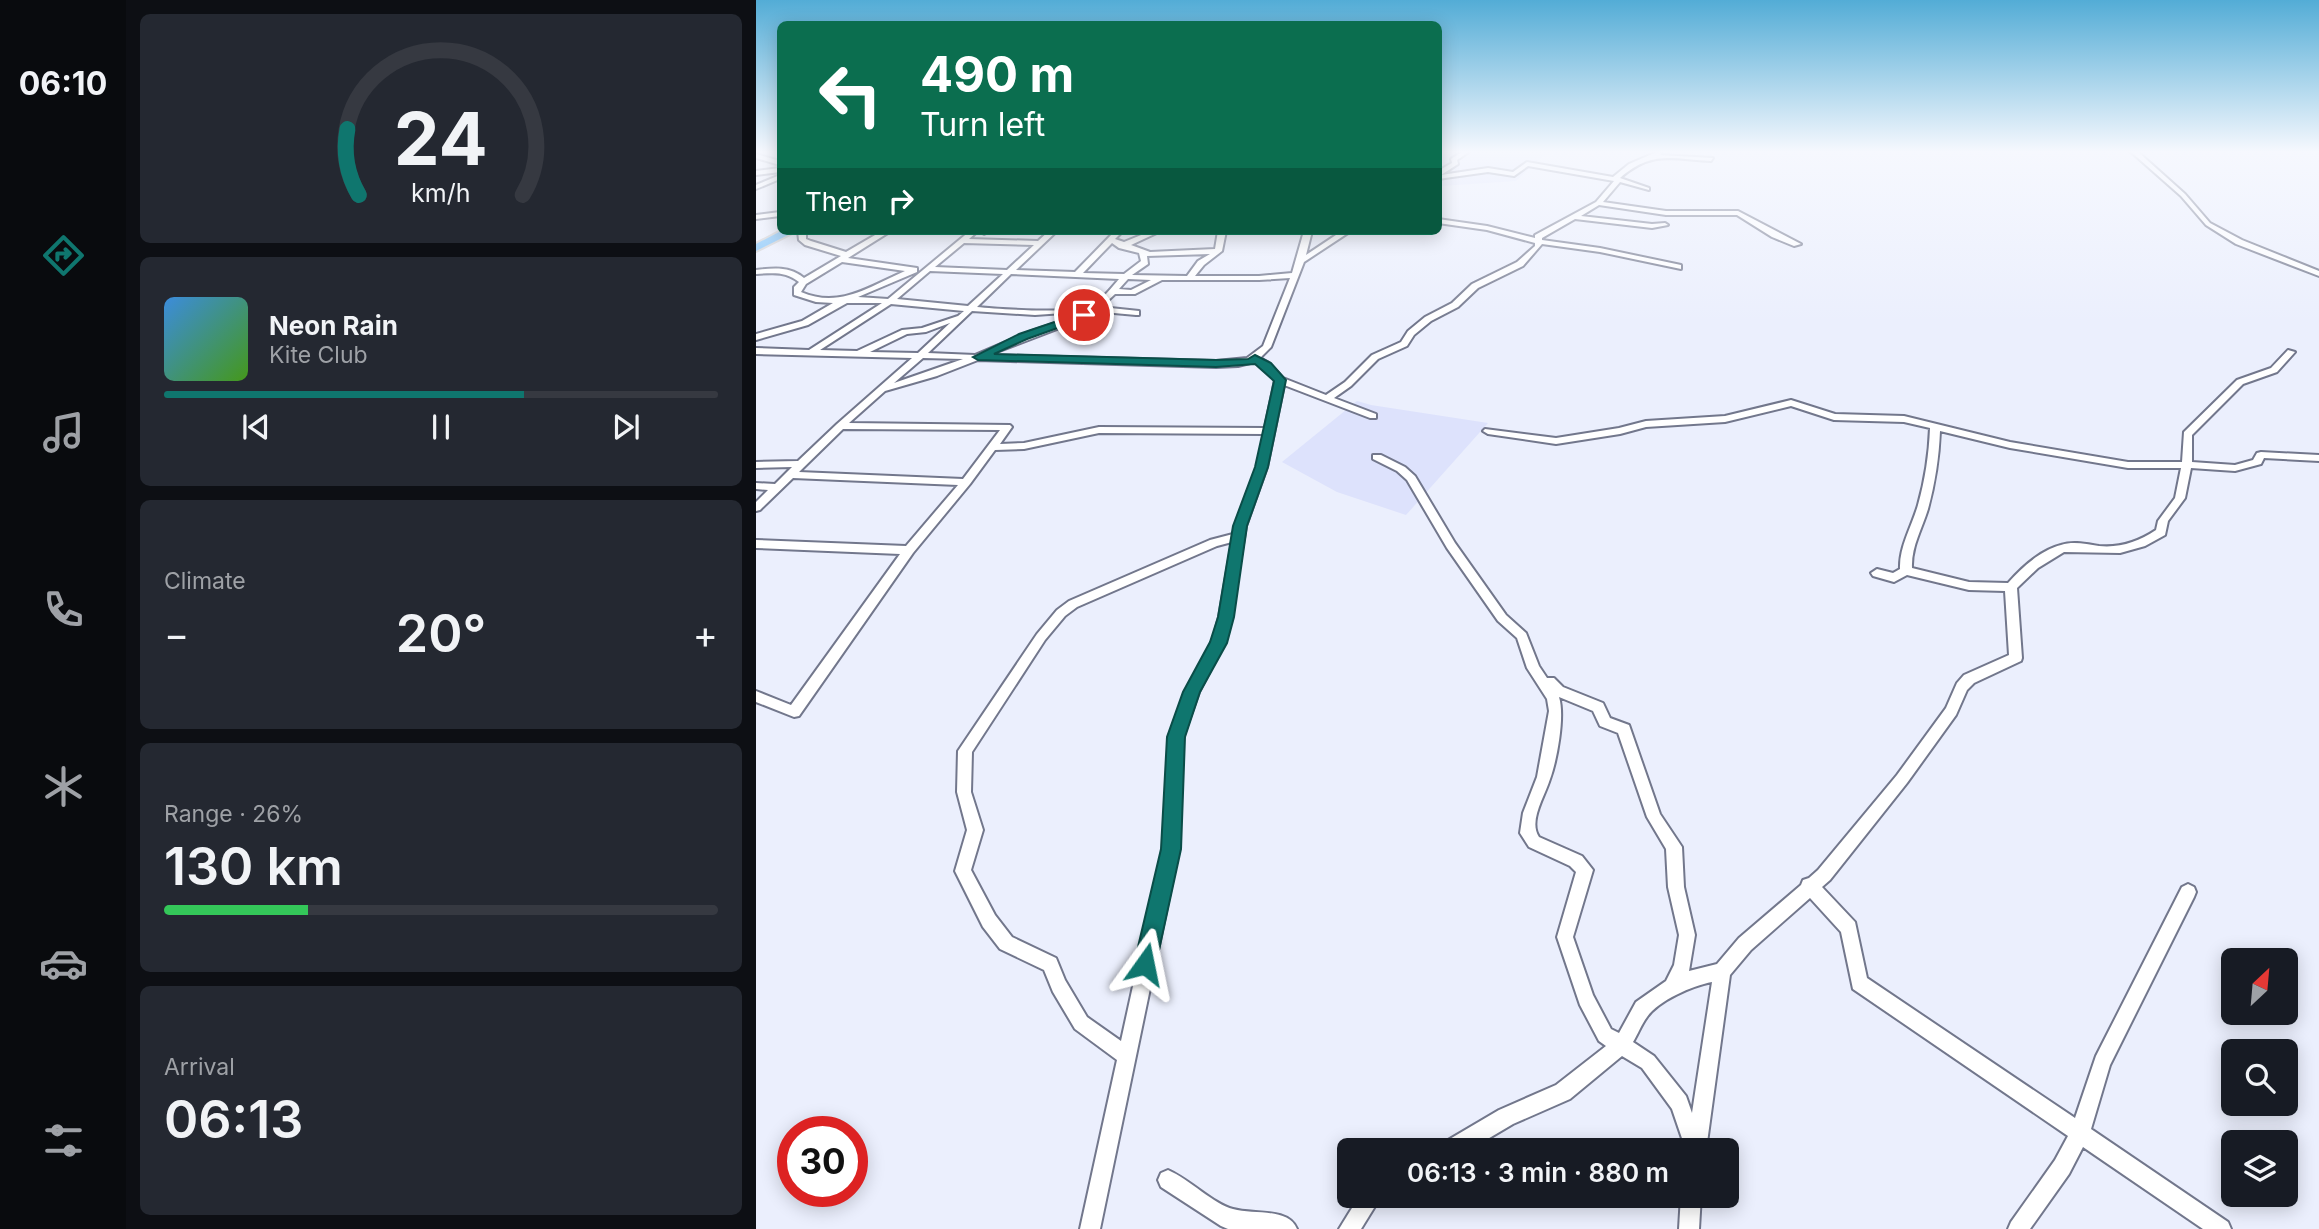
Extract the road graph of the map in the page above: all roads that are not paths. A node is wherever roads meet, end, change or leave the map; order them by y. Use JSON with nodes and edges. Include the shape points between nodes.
{"nodes":[{"id":1,"x":1590,"y":208,"type":"edge"},
{"id":2,"x":1631,"y":208,"type":"edge"},
{"id":3,"x":2195,"y":208,"type":"edge"},
{"id":4,"x":777,"y":214,"type":"edge"},
{"id":5,"x":756,"y":217,"type":"edge"},
{"id":6,"x":1573,"y":217,"type":"junction"},
{"id":7,"x":1442,"y":222,"type":"edge"},
{"id":8,"x":1665,"y":225,"type":"dead end"},
{"id":9,"x":782,"y":235,"type":"edge"},
{"id":10,"x":802,"y":235,"type":"edge"},
{"id":11,"x":878,"y":235,"type":"edge"},
{"id":12,"x":969,"y":235,"type":"edge"},
{"id":13,"x":991,"y":235,"type":"edge"},
{"id":14,"x":1049,"y":235,"type":"edge"},
{"id":15,"x":1115,"y":235,"type":"edge"},
{"id":16,"x":1148,"y":235,"type":"edge"},
{"id":17,"x":1221,"y":235,"type":"edge"},
{"id":18,"x":1307,"y":235,"type":"edge"},
{"id":19,"x":1341,"y":235,"type":"edge"},
{"id":20,"x":1111,"y":240,"type":"junction"},
{"id":21,"x":961,"y":241,"type":"junction"},
{"id":22,"x":1005,"y":242,"type":"junction"},
{"id":23,"x":1042,"y":243,"type":"junction"},
{"id":24,"x":1540,"y":243,"type":"junction"},
{"id":25,"x":1797,"y":244,"type":"dead end"},
{"id":26,"x":1125,"y":245,"type":"junction"},
{"id":27,"x":757,"y":247,"type":"edge"},
{"id":28,"x":1218,"y":251,"type":"junction"},
{"id":29,"x":1101,"y":252,"type":"junction"},
{"id":30,"x":1142,"y":253,"type":"junction"},
{"id":31,"x":843,"y":257,"type":"junction"},
{"id":32,"x":1301,"y":261,"type":"junction"},
{"id":33,"x":1678,"y":267,"type":"dead end"},
{"id":34,"x":914,"y":270,"type":"junction"},
{"id":35,"x":929,"y":270,"type":"junction"},
{"id":36,"x":756,"y":272,"type":"edge"},
{"id":37,"x":1006,"y":274,"type":"junction"},
{"id":38,"x":2319,"y":274,"type":"edge"},
{"id":39,"x":1077,"y":275,"type":"junction"},
{"id":40,"x":1296,"y":275,"type":"junction"},
{"id":41,"x":1126,"y":277,"type":"junction"},
{"id":42,"x":1190,"y":277,"type":"junction"},
{"id":43,"x":1162,"y":278,"type":"junction"},
{"id":44,"x":801,"y":280,"type":"junction"},
{"id":45,"x":1114,"y":285,"type":"junction"},
{"id":46,"x":849,"y":299,"type":"junction"},
{"id":47,"x":890,"y":301,"type":"junction"},
{"id":48,"x":969,"y":310,"type":"junction"},
{"id":49,"x":1096,"y":310,"type":"junction"},
{"id":50,"x":1136,"y":313,"type":"dead end"},
{"id":51,"x":961,"y":317,"type":"junction"},
{"id":52,"x":756,"y":337,"type":"edge"},
{"id":53,"x":756,"y":351,"type":"edge"},
{"id":54,"x":813,"y":351,"type":"junction"},
{"id":55,"x":2291,"y":352,"type":"dead end"},
{"id":56,"x":859,"y":353,"type":"junction"},
{"id":57,"x":920,"y":356,"type":"junction"},
{"id":58,"x":978,"y":357,"type":"junction"},
{"id":59,"x":1255,"y":359,"type":"junction"},
{"id":60,"x":1280,"y":380,"type":"junction"},
{"id":61,"x":880,"y":390,"type":"junction"},
{"id":62,"x":1326,"y":399,"type":"junction"},
{"id":63,"x":1373,"y":416,"type":"dead end"},
{"id":64,"x":840,"y":426,"type":"junction"},
{"id":65,"x":1935,"y":428,"type":"junction"},
{"id":66,"x":1269,"y":431,"type":"junction"},
{"id":67,"x":1488,"y":431,"type":"dead end"},
{"id":68,"x":992,"y":447,"type":"junction"},
{"id":69,"x":1377,"y":457,"type":"dead end"},
{"id":70,"x":2319,"y":457,"type":"edge"},
{"id":71,"x":802,"y":464,"type":"junction"},
{"id":72,"x":756,"y":465,"type":"edge"},
{"id":73,"x":2188,"y":465,"type":"junction"},
{"id":74,"x":792,"y":475,"type":"junction"},
{"id":75,"x":966,"y":482,"type":"junction"},
{"id":76,"x":756,"y":486,"type":"edge"},
{"id":77,"x":779,"y":487,"type":"junction"},
{"id":78,"x":756,"y":508,"type":"edge"},
{"id":79,"x":1238,"y":537,"type":"junction"},
{"id":80,"x":756,"y":544,"type":"edge"},
{"id":81,"x":909,"y":550,"type":"junction"},
{"id":82,"x":1906,"y":571,"type":"junction"},
{"id":83,"x":1877,"y":573,"type":"dead end"},
{"id":84,"x":2011,"y":587,"type":"junction"},
{"id":85,"x":1533,"y":668,"type":"junction"},
{"id":86,"x":756,"y":696,"type":"edge"},
{"id":87,"x":1809,"y":885,"type":"junction"},
{"id":88,"x":2188,"y":892,"type":"dead end"},
{"id":89,"x":1722,"y":971,"type":"junction"},
{"id":90,"x":1672,"y":987,"type":"junction"},
{"id":91,"x":1622,"y":1045,"type":"junction"},
{"id":92,"x":1126,"y":1056,"type":"junction"},
{"id":93,"x":2079,"y":1135,"type":"junction"},
{"id":94,"x":1470,"y":1138,"type":"edge"},
{"id":95,"x":1691,"y":1138,"type":"edge"},
{"id":96,"x":1698,"y":1138,"type":"edge"},
{"id":97,"x":1168,"y":1180,"type":"dead end"},
{"id":98,"x":1363,"y":1208,"type":"edge"},
{"id":99,"x":1690,"y":1208,"type":"edge"},
{"id":100,"x":1090,"y":1229,"type":"edge"},
{"id":101,"x":1287,"y":1229,"type":"edge"},
{"id":102,"x":1349,"y":1229,"type":"edge"},
{"id":103,"x":1689,"y":1229,"type":"edge"},
{"id":104,"x":2018,"y":1229,"type":"edge"},
{"id":105,"x":2221,"y":1229,"type":"edge"}],
"edges":[{"from":1,"to":6,"type":"street"},
{"from":2,"to":25,"type":"street","via":[[1738,213]]},
{"from":3,"to":38,"type":"street","via":[[2208,224],[2248,246]]},
{"from":4,"to":5,"type":"street"},
{"from":6,"to":8,"type":"street"},
{"from":6,"to":24,"type":"street","via":[[1538,237]]},
{"from":7,"to":24,"type":"street"},
{"from":9,"to":27,"type":"highway"},
{"from":10,"to":31,"type":"street","via":[[808,243]]},
{"from":11,"to":31,"type":"street"},
{"from":12,"to":21,"type":"street"},
{"from":13,"to":22,"type":"street"},
{"from":14,"to":23,"type":"street"},
{"from":15,"to":20,"type":"street"},
{"from":16,"to":26,"type":"street"},
{"from":17,"to":28,"type":"street"},
{"from":18,"to":32,"type":"street"},
{"from":19,"to":32,"type":"street"},
{"from":20,"to":26,"type":"street"},
{"from":20,"to":29,"type":"street"},
{"from":21,"to":22,"type":"street"},
{"from":21,"to":35,"type":"street"},
{"from":22,"to":23,"type":"street"},
{"from":23,"to":37,"type":"street"},
{"from":24,"to":33,"type":"street","via":[[1601,250]]},
{"from":24,"to":62,"type":"street","via":[[1520,264],[1475,286],[1455,305],[1428,319],[1404,344],[1375,357]]},
{"from":26,"to":29,"type":"street"},
{"from":26,"to":30,"type":"street"},
{"from":28,"to":30,"type":"street"},
{"from":28,"to":42,"type":"street"},
{"from":29,"to":39,"type":"street"},
{"from":30,"to":41,"type":"street","via":[[1145,262],[1133,267]]},
{"from":31,"to":34,"type":"street"},
{"from":31,"to":44,"type":"street"},
{"from":32,"to":40,"type":"street"},
{"from":34,"to":35,"type":"street"},
{"from":34,"to":46,"type":"street"},
{"from":35,"to":37,"type":"street"},
{"from":35,"to":47,"type":"street"},
{"from":36,"to":44,"type":"street","via":[[781,271]]},
{"from":37,"to":39,"type":"street"},
{"from":37,"to":48,"type":"street"},
{"from":39,"to":45,"type":"street"},
{"from":40,"to":42,"type":"street"},
{"from":40,"to":59,"type":"street","via":[[1266,347]]},
{"from":41,"to":43,"type":"street"},
{"from":41,"to":45,"type":"street"},
{"from":42,"to":43,"type":"street"},
{"from":43,"to":45,"type":"street","via":[[1132,292]]},
{"from":44,"to":46,"type":"street","via":[[797,290],[803,296]]},
{"from":45,"to":49,"type":"street"},
{"from":46,"to":47,"type":"street"},
{"from":46,"to":52,"type":"street","via":[[805,323]]},
{"from":47,"to":48,"type":"street"},
{"from":47,"to":54,"type":"street"},
{"from":48,"to":49,"type":"street"},
{"from":48,"to":51,"type":"street"},
{"from":49,"to":50,"type":"street"},
{"from":49,"to":58,"type":"street"},
{"from":51,"to":56,"type":"street","via":[[905,332]]},
{"from":51,"to":57,"type":"street"},
{"from":53,"to":54,"type":"street"},
{"from":54,"to":56,"type":"street"},
{"from":55,"to":73,"type":"street","via":[[2274,370],[2240,382],[2188,434]]},
{"from":56,"to":57,"type":"street"},
{"from":57,"to":58,"type":"street"},
{"from":57,"to":61,"type":"street"},
{"from":58,"to":59,"type":"street","via":[[1216,363]]},
{"from":58,"to":61,"type":"street","via":[[924,379]]},
{"from":59,"to":60,"type":"street"},
{"from":60,"to":62,"type":"street"},
{"from":60,"to":66,"type":"street"},
{"from":61,"to":64,"type":"street"},
{"from":62,"to":63,"type":"street"},
{"from":64,"to":68,"type":"street","via":[[1007,427]]},
{"from":64,"to":71,"type":"street"},
{"from":65,"to":67,"type":"street","via":[[1904,419],[1834,417],[1791,403],[1724,419],[1646,424],[1556,441]]},
{"from":65,"to":73,"type":"street","via":[[2128,465]]},
{"from":65,"to":82,"type":"street","via":[[1928,489],[1904,557]]},
{"from":66,"to":68,"type":"street","via":[[1099,430],[1024,446]]},
{"from":66,"to":79,"type":"street"},
{"from":68,"to":75,"type":"street"},
{"from":69,"to":85,"type":"street","via":[[1411,478],[1502,618],[1522,636]]},
{"from":70,"to":73,"type":"street","via":[[2268,454],[2235,468]]},
{"from":71,"to":72,"type":"street"},
{"from":71,"to":74,"type":"street"},
{"from":73,"to":84,"type":"street","via":[[2180,498],[2163,520],[2161,532],[2135,547],[2117,550],[2063,548],[2020,575]]},
{"from":74,"to":75,"type":"street"},
{"from":74,"to":77,"type":"street"},
{"from":75,"to":81,"type":"street"},
{"from":76,"to":77,"type":"street"},
{"from":77,"to":78,"type":"street"},
{"from":79,"to":92,"type":"street","via":[[1219,643],[1192,692],[1176,737],[1171,849]]},
{"from":79,"to":92,"type":"street","via":[[1214,543],[1067,609],[1041,637],[965,751],[964,792],[975,830],[963,871],[989,921],[1006,943],[1050,964],[1081,1023]]},
{"from":80,"to":81,"type":"street"},
{"from":81,"to":86,"type":"street","via":[[794,712]]},
{"from":82,"to":83,"type":"street","via":[[1894,579]]},
{"from":82,"to":84,"type":"street","via":[[1969,586]]},
{"from":84,"to":87,"type":"street","via":[[2016,658],[1969,679],[1902,779],[1824,875]]},
{"from":85,"to":90,"type":"street","via":[[1558,691],[1598,707],[1605,722],[1624,729],[1654,817],[1674,847],[1676,887],[1687,935],[1682,967]]},
{"from":85,"to":91,"type":"street","via":[[1556,711],[1545,777],[1530,813],[1528,833],[1534,842],[1576,861],[1585,870],[1565,937],[1598,1023],[1605,1035]]},
{"from":87,"to":89,"type":"street"},
{"from":87,"to":93,"type":"street","via":[[1849,928],[1859,983]]},
{"from":88,"to":93,"type":"street","via":[[2102,1062]]},
{"from":89,"to":90,"type":"street"},
{"from":89,"to":96,"type":"street"},
{"from":90,"to":91,"type":"street","via":[[1643,1008]]},
{"from":91,"to":94,"type":"street","via":[[1563,1092]]},
{"from":91,"to":95,"type":"street","via":[[1648,1062],[1678,1103]]},
{"from":92,"to":100,"type":"street"},
{"from":93,"to":104,"type":"street"},
{"from":93,"to":105,"type":"street"},
{"from":97,"to":101,"type":"street","via":[[1228,1219]]},
{"from":98,"to":102,"type":"street"},
{"from":99,"to":103,"type":"street"}]}
